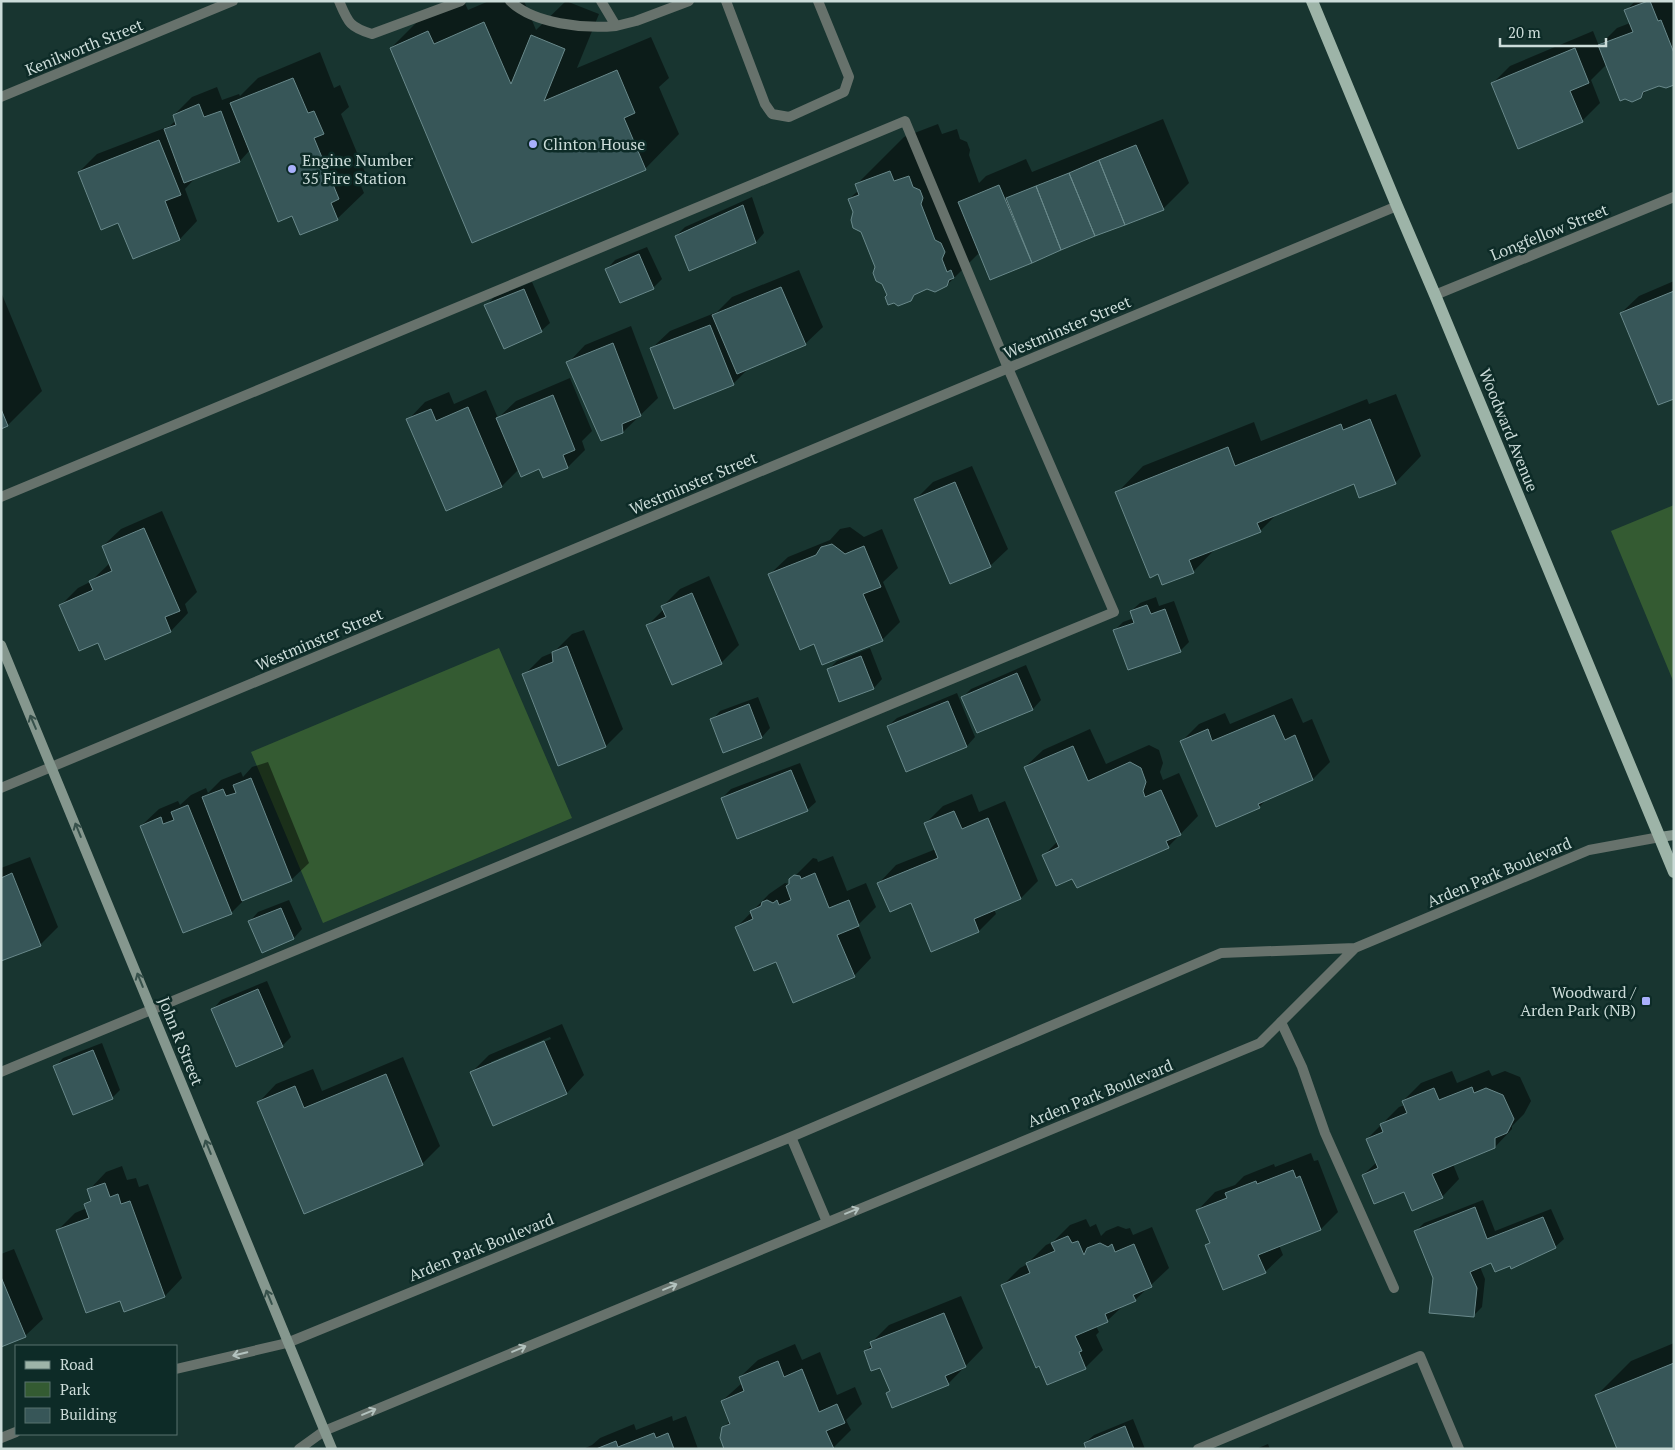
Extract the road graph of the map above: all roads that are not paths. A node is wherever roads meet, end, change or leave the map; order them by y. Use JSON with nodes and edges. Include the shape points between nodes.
{"nodes":[{"id":1,"x":233,"y":1,"type":"edge"},
{"id":2,"x":339,"y":1,"type":"edge"},
{"id":3,"x":461,"y":1,"type":"edge"},
{"id":4,"x":510,"y":1,"type":"edge"},
{"id":5,"x":601,"y":1,"type":"edge"},
{"id":6,"x":689,"y":1,"type":"edge"},
{"id":7,"x":726,"y":1,"type":"edge"},
{"id":8,"x":818,"y":1,"type":"edge"},
{"id":9,"x":1312,"y":1,"type":"edge"},
{"id":10,"x":616,"y":26,"type":"junction"},
{"id":11,"x":1,"y":97,"type":"edge"},
{"id":12,"x":1674,"y":197,"type":"edge"},
{"id":13,"x":1397,"y":206,"type":"junction"},
{"id":14,"x":1436,"y":295,"type":"junction"},
{"id":15,"x":1008,"y":368,"type":"junction"},
{"id":16,"x":1,"y":497,"type":"edge"},
{"id":17,"x":1,"y":645,"type":"edge"},
{"id":18,"x":52,"y":767,"type":"junction"},
{"id":19,"x":1,"y":788,"type":"edge"},
{"id":20,"x":1674,"y":835,"type":"edge"},
{"id":21,"x":1660,"y":838,"type":"junction"},
{"id":22,"x":1674,"y":872,"type":"edge"},
{"id":23,"x":1355,"y":948,"type":"junction"},
{"id":24,"x":152,"y":1010,"type":"junction"},
{"id":25,"x":1281,"y":1022,"type":"junction"},
{"id":26,"x":1,"y":1072,"type":"edge"},
{"id":27,"x":791,"y":1137,"type":"junction"},
{"id":28,"x":827,"y":1222,"type":"junction"},
{"id":29,"x":1394,"y":1288,"type":"dead end"},
{"id":30,"x":287,"y":1343,"type":"junction"},
{"id":31,"x":178,"y":1369,"type":"edge"},
{"id":32,"x":324,"y":1430,"type":"junction"},
{"id":33,"x":15,"y":1432,"type":"edge"},
{"id":34,"x":1,"y":1438,"type":"edge"},
{"id":35,"x":299,"y":1449,"type":"edge"},
{"id":36,"x":332,"y":1449,"type":"edge"},
{"id":37,"x":1198,"y":1449,"type":"edge"},
{"id":38,"x":1458,"y":1449,"type":"edge"}],
"edges":[{"from":1,"to":11,"type":"street","name":"Kenilworth Street"},
{"from":2,"to":3,"type":"street","via":[[357,30],[372,34]]},
{"from":4,"to":10,"type":"street","via":[[519,10],[550,20],[576,26]]},
{"from":5,"to":10,"type":"street"},
{"from":6,"to":10,"type":"street"},
{"from":7,"to":8,"type":"street","via":[[765,104],[772,114],[789,117],[844,92],[848,77]]},
{"from":9,"to":13,"type":"main road","name":"Woodward Avenue"},
{"from":12,"to":14,"type":"street","name":"Longfellow Street"},
{"from":13,"to":14,"type":"main road","name":"Woodward Avenue"},
{"from":13,"to":15,"type":"street","name":"Westminster Street"},
{"from":14,"to":21,"type":"main road","name":"Woodward Avenue"},
{"from":15,"to":16,"type":"street","via":[[905,121]]},
{"from":15,"to":18,"type":"street","name":"Westminster Street"},
{"from":15,"to":24,"type":"street","via":[[1114,612]]},
{"from":18,"to":17,"type":"street","name":"John R Street","one_way":true},
{"from":18,"to":19,"type":"street","name":"Westminster Street"},
{"from":24,"to":18,"type":"street","name":"John R Street","one_way":true},
{"from":20,"to":21,"type":"street"},
{"from":21,"to":22,"type":"main road","name":"Woodward Avenue"},
{"from":21,"to":23,"type":"street","name":"Arden Park Boulevard","via":[[1589,850]]},
{"from":23,"to":25,"type":"street","name":"Arden Park Boulevard"},
{"from":23,"to":27,"type":"street","name":"Arden Park Boulevard","via":[[1221,953]]},
{"from":24,"to":26,"type":"street"},
{"from":30,"to":24,"type":"street","name":"John R Street","one_way":true},
{"from":28,"to":25,"type":"street","name":"Arden Park Boulevard","one_way":true,"via":[[1260,1043]]},
{"from":25,"to":29,"type":"street","via":[[1302,1067],[1325,1133]]},
{"from":27,"to":28,"type":"street"},
{"from":27,"to":30,"type":"street","name":"Arden Park Boulevard"},
{"from":32,"to":28,"type":"street","name":"Arden Park Boulevard","one_way":true},
{"from":30,"to":31,"type":"street","name":"Arden Park Boulevard","one_way":true},
{"from":30,"to":32,"type":"street","name":"John R Street"},
{"from":32,"to":35,"type":"street","name":"Arden Park Boulevard"},
{"from":32,"to":36,"type":"street","name":"John R Street"},
{"from":33,"to":34,"type":"street"},
{"from":37,"to":38,"type":"street","via":[[1420,1356]]}]}
